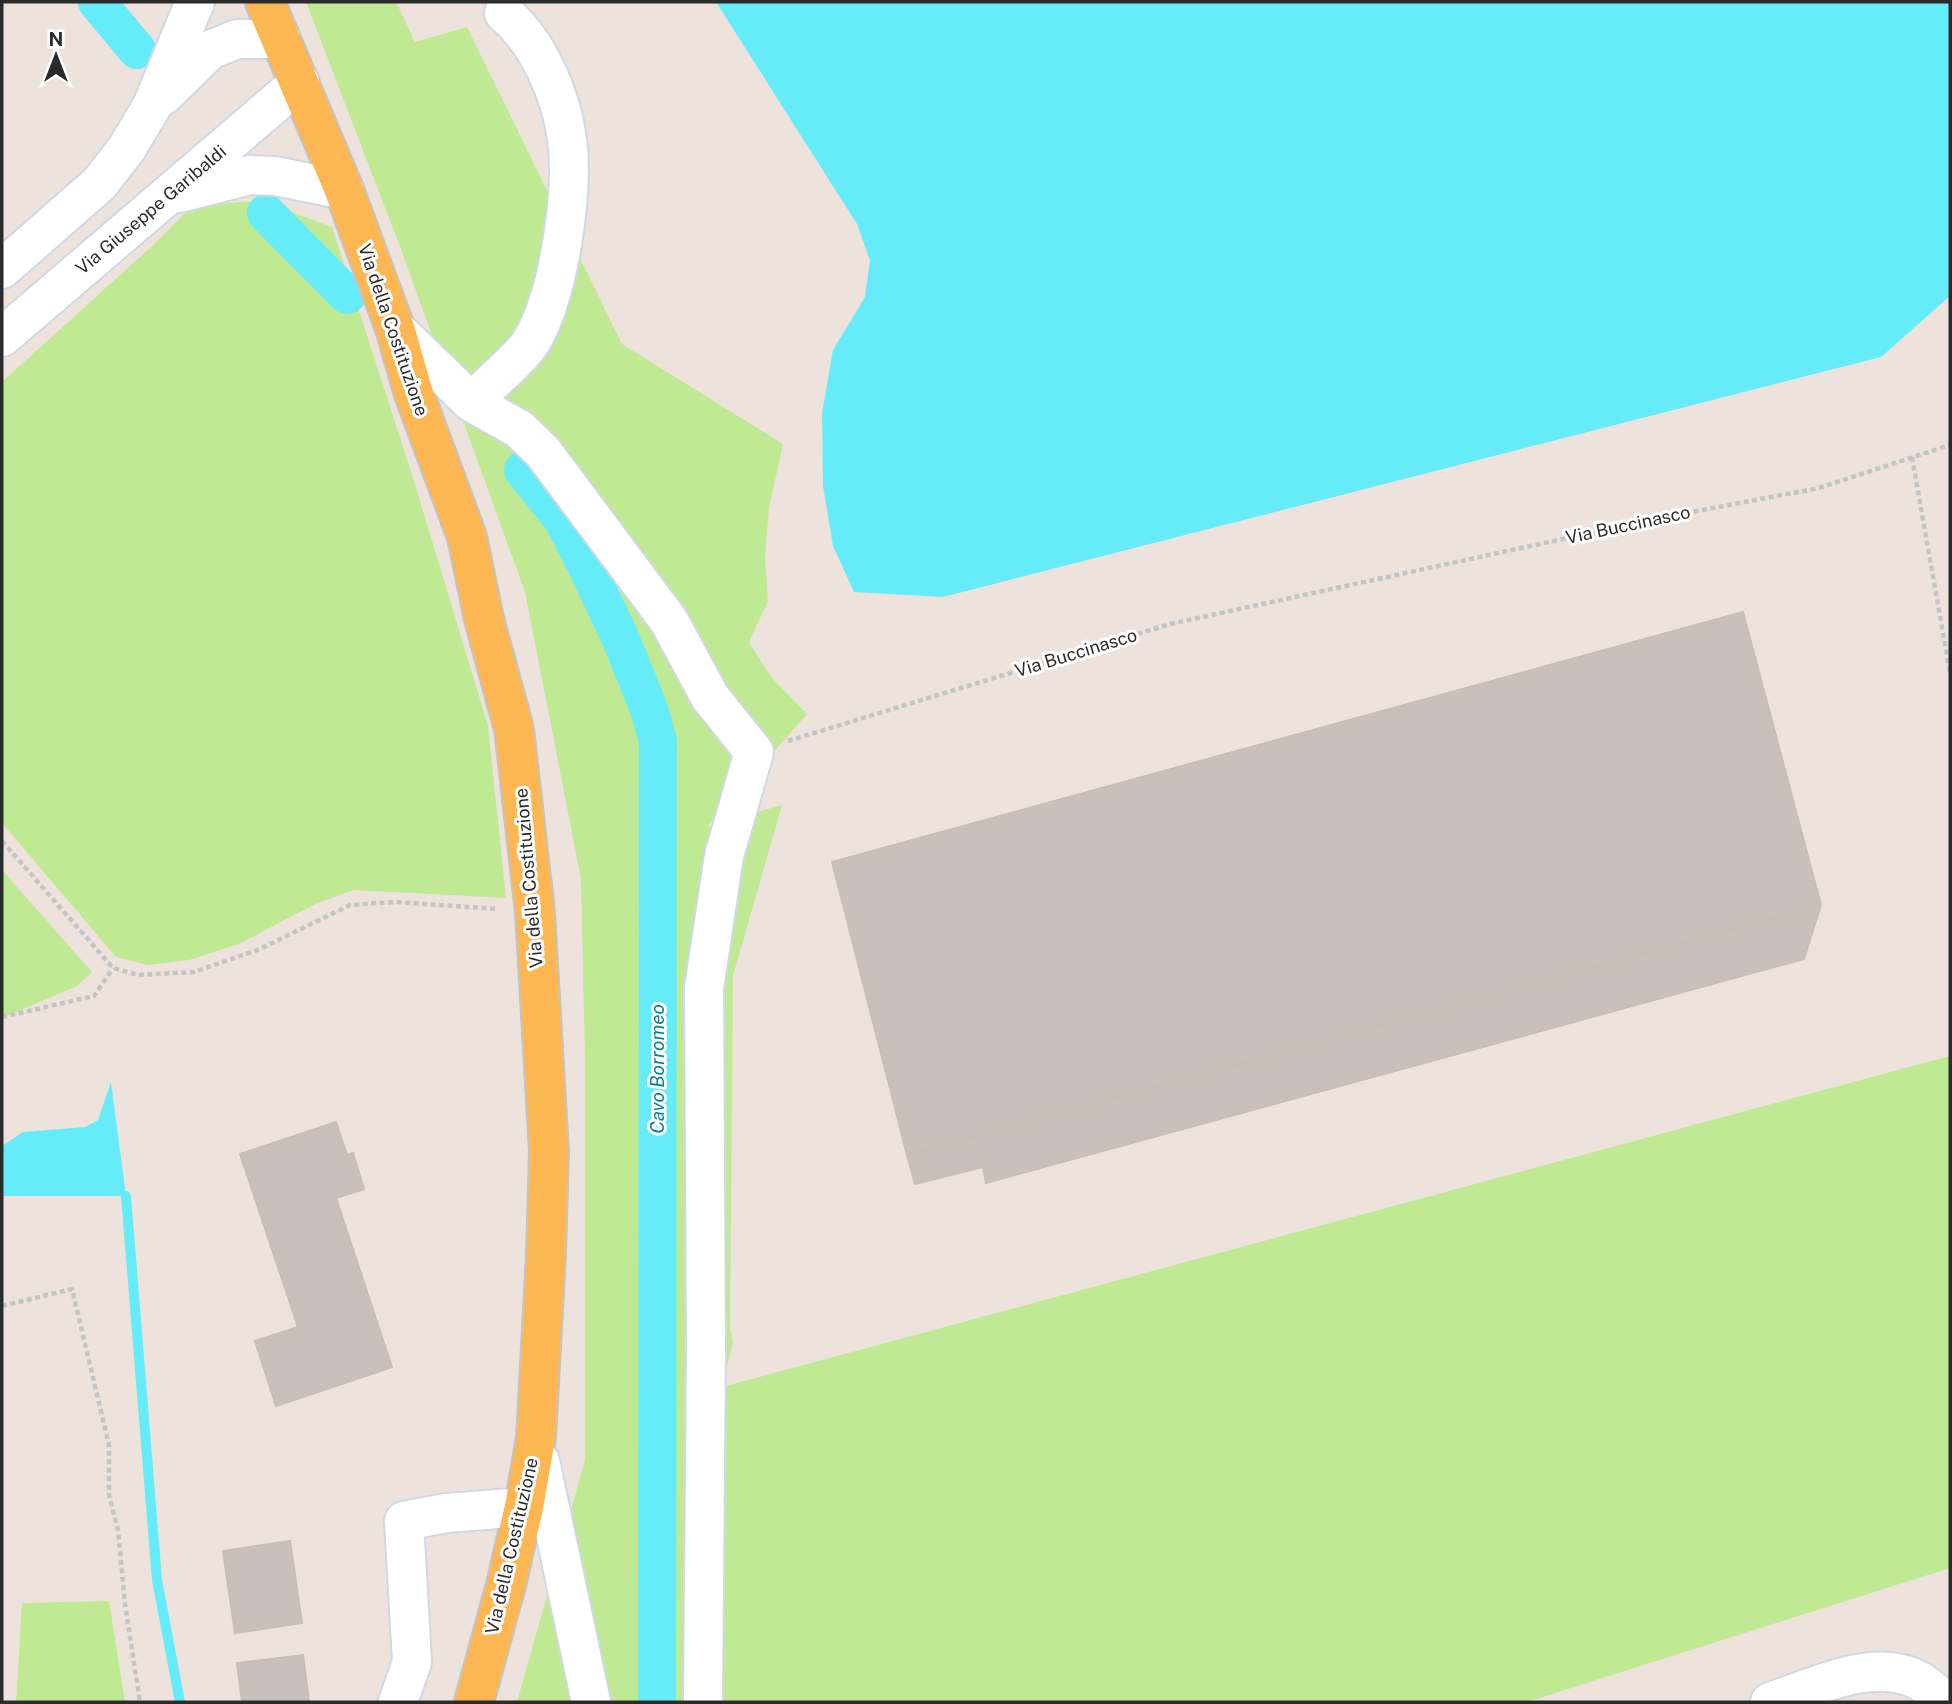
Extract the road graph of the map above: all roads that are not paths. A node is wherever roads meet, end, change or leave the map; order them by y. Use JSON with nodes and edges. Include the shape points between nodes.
{"nodes":[{"id":1,"x":195,"y":2,"type":"edge"},
{"id":2,"x":265,"y":2,"type":"edge"},
{"id":3,"x":503,"y":13,"type":"dead end"},
{"id":4,"x":281,"y":39,"type":"junction"},
{"id":5,"x":300,"y":82,"type":"junction"},
{"id":6,"x":152,"y":106,"type":"junction"},
{"id":7,"x":344,"y":190,"type":"junction"},
{"id":8,"x":166,"y":197,"type":"junction"},
{"id":9,"x":2,"y":269,"type":"edge"},
{"id":10,"x":395,"y":328,"type":"junction"},
{"id":11,"x":2,"y":337,"type":"edge"},
{"id":12,"x":471,"y":402,"type":"junction"},
{"id":13,"x":536,"y":1438,"type":"junction"},
{"id":14,"x":524,"y":1507,"type":"junction"},
{"id":15,"x":398,"y":1702,"type":"edge"},
{"id":16,"x":474,"y":1702,"type":"edge"},
{"id":17,"x":591,"y":1702,"type":"edge"},
{"id":18,"x":703,"y":1702,"type":"edge"},
{"id":19,"x":1770,"y":1702,"type":"edge"},
{"id":20,"x":1946,"y":1702,"type":"edge"}],
"edges":[{"from":1,"to":6,"type":"street"},
{"from":2,"to":4,"type":"main road"},
{"from":3,"to":12,"type":"street","via":[[521,28],[536,51],[555,96],[567,139],[568,183],[552,295],[530,343]]},
{"from":4,"to":5,"type":"main road"},
{"from":4,"to":6,"type":"street","via":[[237,39],[210,50]]},
{"from":5,"to":7,"type":"main road","name":"Via della Costituzione"},
{"from":5,"to":8,"type":"street","name":"Via Giuseppe Garibaldi"},
{"from":6,"to":9,"type":"street","via":[[100,183]]},
{"from":7,"to":8,"type":"street","via":[[250,175]]},
{"from":7,"to":10,"type":"main road","name":"Via della Costituzione"},
{"from":8,"to":11,"type":"street","name":"Via Giuseppe Garibaldi"},
{"from":10,"to":12,"type":"street"},
{"from":10,"to":13,"type":"main road","name":"Via della Costituzione","via":[[413,391],[467,537],[514,729],[535,912],[550,1152]]},
{"from":12,"to":18,"type":"street","via":[[519,429],[542,452],[670,624],[710,696],[754,752],[724,856],[704,988]]},
{"from":13,"to":14,"type":"main road","name":"Via della Costituzione"},
{"from":13,"to":17,"type":"street"},
{"from":14,"to":15,"type":"street","via":[[444,1506],[404,1521],[412,1662]]},
{"from":14,"to":16,"type":"main road","name":"Via della Costituzione"},
{"from":19,"to":20,"type":"street","via":[[1865,1671],[1898,1673],[1921,1682]]}]}
